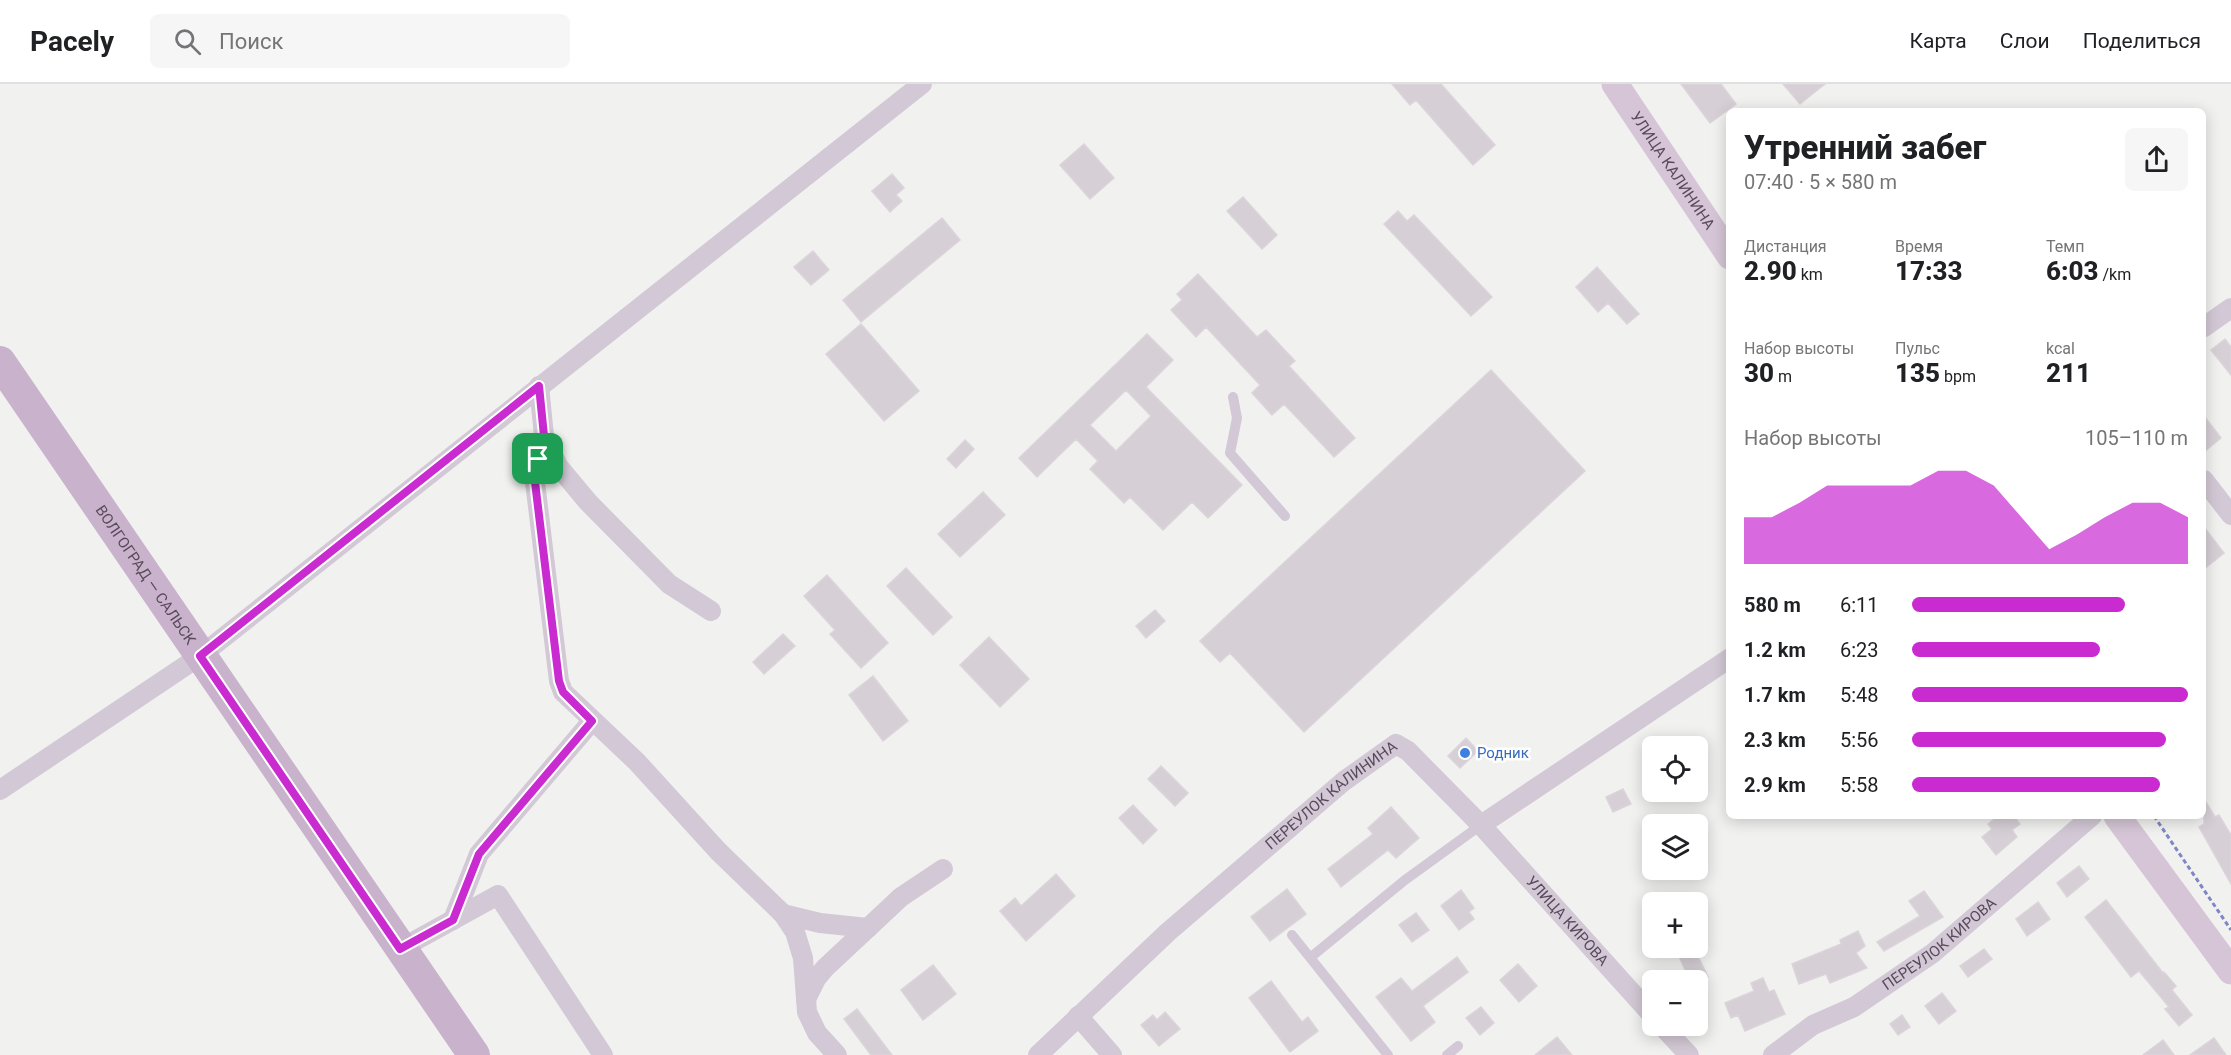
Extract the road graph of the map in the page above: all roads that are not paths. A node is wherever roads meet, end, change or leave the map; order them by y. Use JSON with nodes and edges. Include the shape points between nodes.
{"nodes":[{"id":1,"x":922,"y":84,"type":"edge"},
{"id":2,"x":1615,"y":84,"type":"edge"},
{"id":3,"x":1726,"y":250,"type":"edge"},
{"id":4,"x":2231,"y":308,"type":"edge"},
{"id":5,"x":2206,"y":326,"type":"edge"},
{"id":6,"x":0,"y":362,"type":"edge"},
{"id":7,"x":539,"y":386,"type":"junction"},
{"id":8,"x":1233,"y":397,"type":"dead end"},
{"id":9,"x":544,"y":436,"type":"junction"},
{"id":10,"x":2206,"y":483,"type":"edge"},
{"id":11,"x":2231,"y":515,"type":"edge"},
{"id":12,"x":1285,"y":516,"type":"dead end"},
{"id":13,"x":711,"y":611,"type":"dead end"},
{"id":14,"x":200,"y":656,"type":"junction"},
{"id":15,"x":1726,"y":661,"type":"edge"},
{"id":16,"x":592,"y":721,"type":"junction"},
{"id":17,"x":0,"y":790,"type":"edge"},
{"id":18,"x":2088,"y":819,"type":"edge"},
{"id":19,"x":2119,"y":819,"type":"edge"},
{"id":20,"x":1481,"y":825,"type":"junction"},
{"id":21,"x":943,"y":869,"type":"dead end"},
{"id":22,"x":783,"y":915,"type":"junction"},
{"id":23,"x":453,"y":920,"type":"junction"},
{"id":24,"x":868,"y":928,"type":"junction"},
{"id":25,"x":1292,"y":935,"type":"dead end"},
{"id":26,"x":400,"y":949,"type":"junction"},
{"id":27,"x":1311,"y":957,"type":"junction"},
{"id":28,"x":2231,"y":971,"type":"edge"},
{"id":29,"x":806,"y":999,"type":"junction"},
{"id":30,"x":1642,"y":1004,"type":"edge"},
{"id":31,"x":1078,"y":1016,"type":"junction"},
{"id":32,"x":1671,"y":1036,"type":"edge"},
{"id":33,"x":1458,"y":1046,"type":"dead end"},
{"id":34,"x":474,"y":1055,"type":"edge"},
{"id":35,"x":603,"y":1055,"type":"edge"},
{"id":36,"x":837,"y":1055,"type":"edge"},
{"id":37,"x":1038,"y":1055,"type":"edge"},
{"id":38,"x":1113,"y":1055,"type":"edge"},
{"id":39,"x":1388,"y":1055,"type":"edge"},
{"id":40,"x":1447,"y":1055,"type":"edge"},
{"id":41,"x":1689,"y":1055,"type":"edge"},
{"id":42,"x":1773,"y":1055,"type":"edge"}],
"edges":[{"from":1,"to":7,"type":"street"},
{"from":2,"to":3,"type":"street","name":"УЛИЦА КАЛИНИНА"},
{"from":4,"to":5,"type":"street"},
{"from":6,"to":14,"type":"main road","name":"ВОЛГОГРАД — САЛЬСК"},
{"from":7,"to":9,"type":"street"},
{"from":7,"to":14,"type":"street"},
{"from":8,"to":12,"type":"lane","via":[[1237,418],[1230,453]]},
{"from":9,"to":13,"type":"street","via":[[558,466],[588,502],[669,584]]},
{"from":9,"to":16,"type":"street","via":[[535,482],[559,681],[563,692]]},
{"from":10,"to":11,"type":"street"},
{"from":14,"to":17,"type":"street"},
{"from":14,"to":26,"type":"main road","name":"ВОЛГОГРАД — САЛЬСК"},
{"from":15,"to":20,"type":"street"},
{"from":16,"to":22,"type":"street","via":[[637,762]]},
{"from":16,"to":23,"type":"street","via":[[479,854]]},
{"from":18,"to":42,"type":"street","name":"ПЕРЕУЛОК КИРОВА","via":[[1933,952],[1854,1007],[1813,1025]]},
{"from":19,"to":28,"type":"street"},
{"from":20,"to":27,"type":"lane","via":[[1405,880]]},
{"from":20,"to":30,"type":"street","name":"УЛИЦА КИРОВА"},
{"from":20,"to":31,"type":"street","name":"ПЕРЕУЛОК КАЛИНИНА","via":[[1408,751],[1396,744],[1318,804],[1168,932]]},
{"from":21,"to":24,"type":"street","via":[[920,882]]},
{"from":22,"to":24,"type":"street"},
{"from":22,"to":29,"type":"street","via":[[795,932],[803,958]]},
{"from":23,"to":26,"type":"street"},
{"from":23,"to":35,"type":"street","via":[[498,895]]},
{"from":24,"to":29,"type":"street","via":[[816,979]]},
{"from":25,"to":27,"type":"lane"},
{"from":26,"to":34,"type":"main road","name":"ВОЛГОГРАД — САЛЬСК"},
{"from":27,"to":39,"type":"lane"},
{"from":29,"to":36,"type":"street","via":[[807,1012],[818,1033]]},
{"from":31,"to":37,"type":"street","name":"ПЕРЕУЛОК КАЛИНИНА"},
{"from":31,"to":38,"type":"street"},
{"from":32,"to":41,"type":"street"},
{"from":33,"to":40,"type":"lane"}]}
